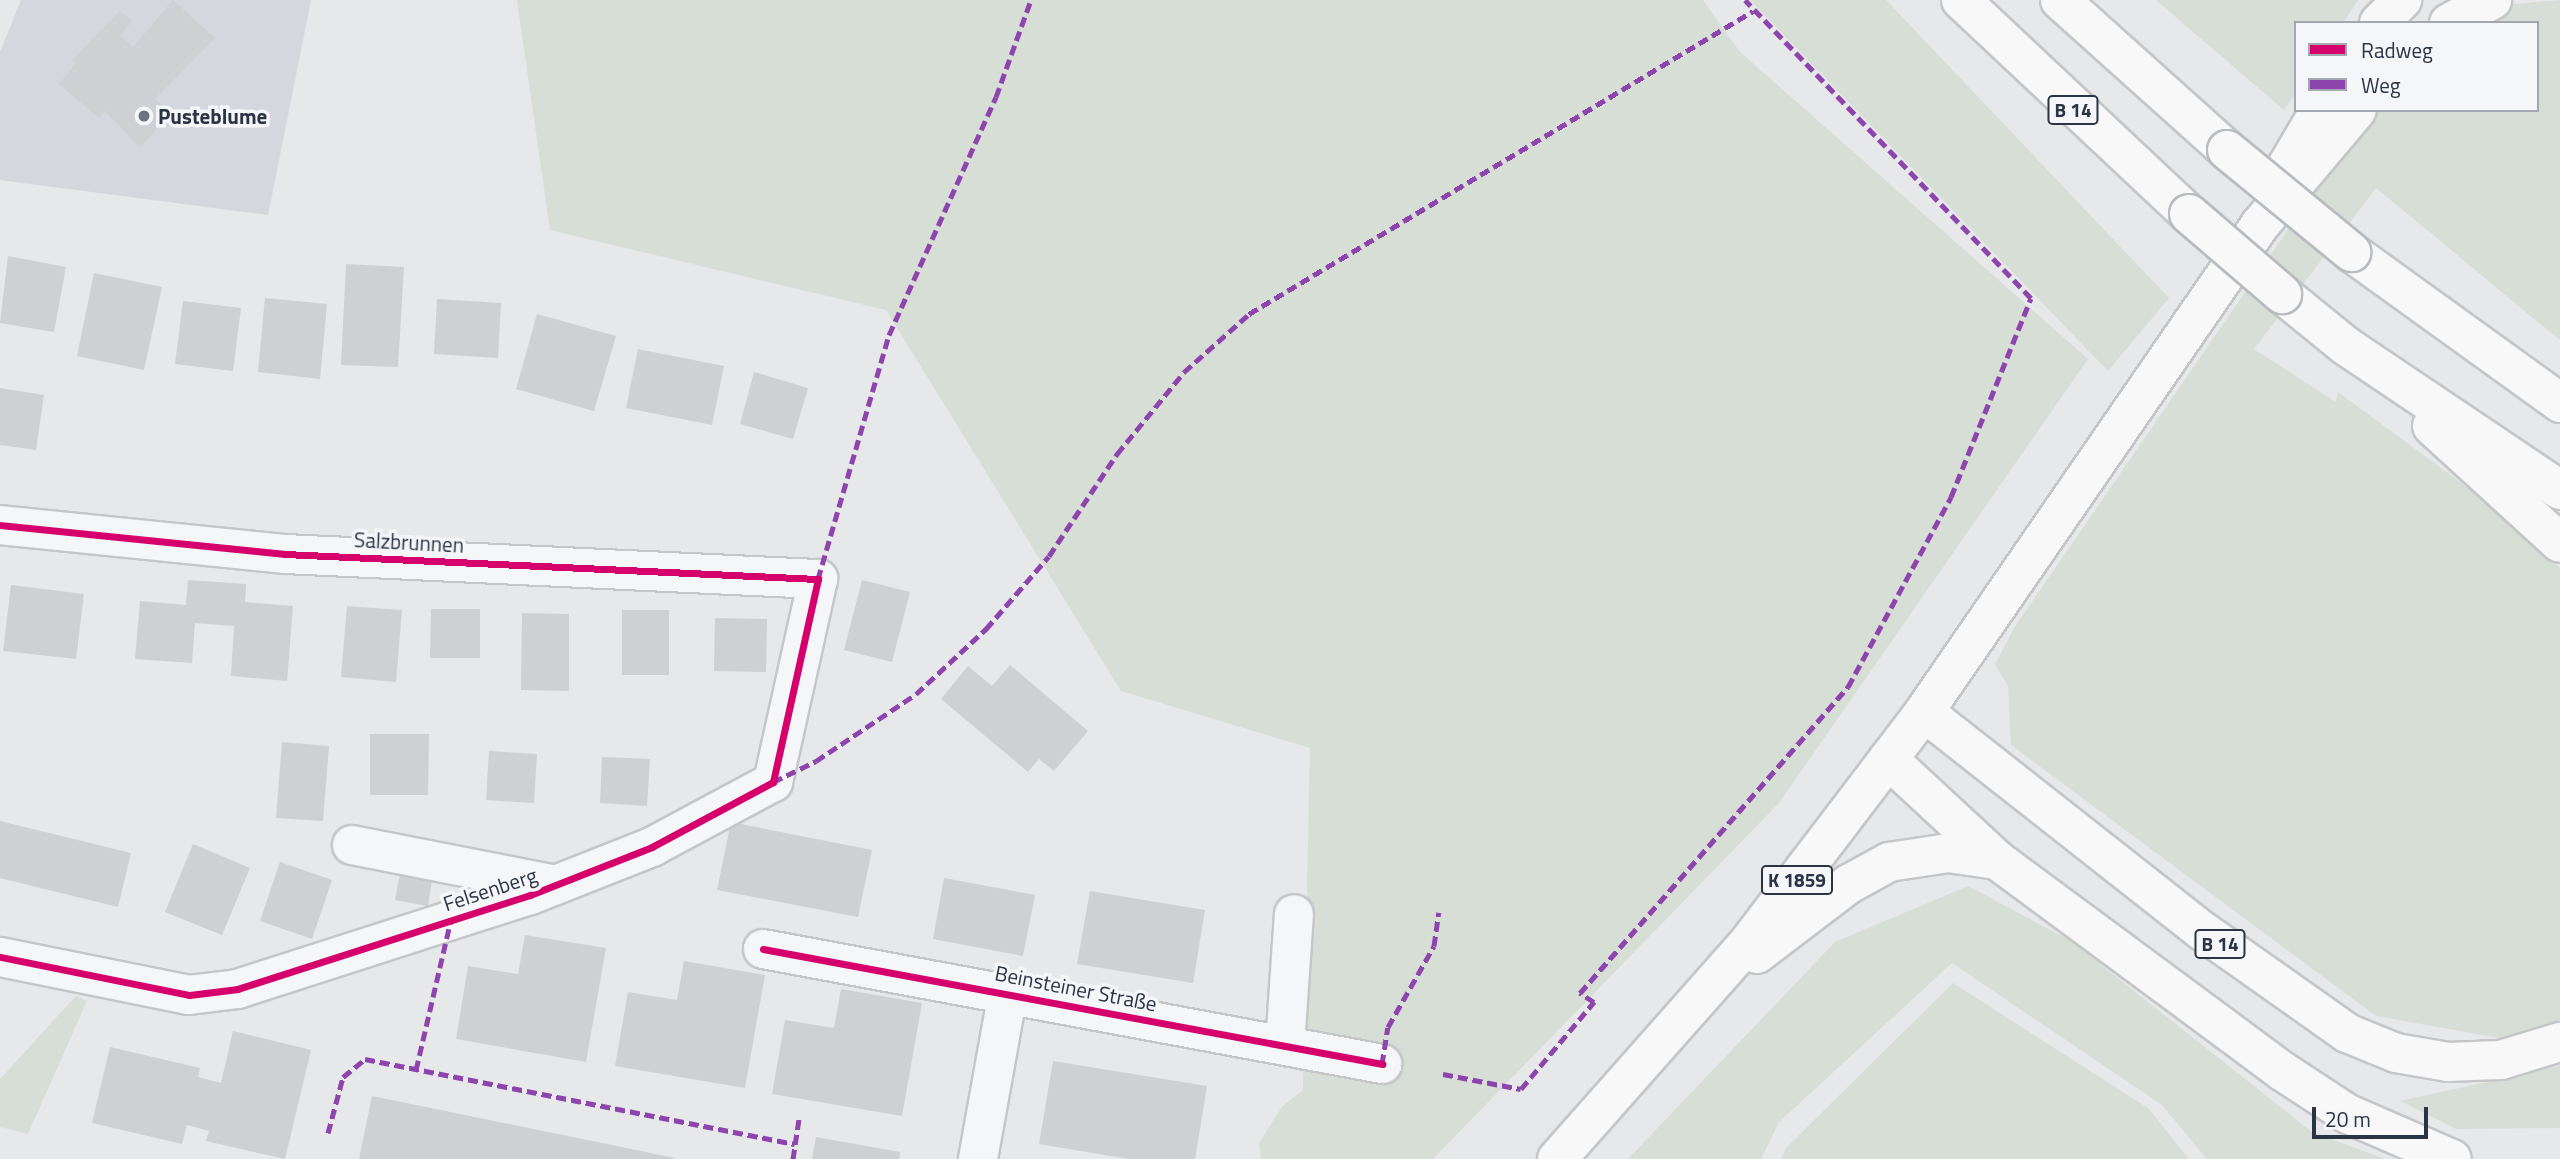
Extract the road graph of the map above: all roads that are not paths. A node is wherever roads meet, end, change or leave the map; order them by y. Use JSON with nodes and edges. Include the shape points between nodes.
{"nodes":[{"id":1,"x":1961,"y":0,"type":"edge"},
{"id":2,"x":2060,"y":0,"type":"edge"},
{"id":3,"x":2402,"y":0,"type":"edge"},
{"id":4,"x":2493,"y":0,"type":"edge"},
{"id":5,"x":2381,"y":21,"type":"edge"},
{"id":6,"x":2453,"y":21,"type":"edge"},
{"id":7,"x":2319,"y":112,"type":"edge"},
{"id":8,"x":2355,"y":112,"type":"edge"},
{"id":9,"x":2260,"y":225,"type":"junction"},
{"id":10,"x":2346,"y":346,"type":"junction"},
{"id":11,"x":2552,"y":397,"type":"edge"},
{"id":12,"x":2560,"y":490,"type":"edge"},
{"id":13,"x":0,"y":525,"type":"edge"},
{"id":14,"x":2560,"y":543,"type":"edge"},
{"id":15,"x":818,"y":579,"type":"joint"},
{"id":16,"x":1924,"y":712,"type":"junction"},
{"id":17,"x":1888,"y":759,"type":"junction"},
{"id":18,"x":352,"y":845,"type":"dead end"},
{"id":19,"x":1997,"y":860,"type":"junction"},
{"id":20,"x":555,"y":885,"type":"junction"},
{"id":21,"x":1294,"y":914,"type":"dead end"},
{"id":22,"x":763,"y":948,"type":"dead end"},
{"id":23,"x":0,"y":957,"type":"edge"},
{"id":24,"x":1008,"y":993,"type":"junction"},
{"id":25,"x":1701,"y":997,"type":"junction"},
{"id":26,"x":2560,"y":1042,"type":"edge"},
{"id":27,"x":1285,"y":1045,"type":"junction"},
{"id":28,"x":1382,"y":1064,"type":"dead end"},
{"id":29,"x":978,"y":1159,"type":"edge"},
{"id":30,"x":1557,"y":1159,"type":"edge"},
{"id":31,"x":2452,"y":1159,"type":"edge"}],
"edges":[{"from":1,"to":10,"type":"highway","number":"B 14","bridge":true,"via":[[2189,214]]},
{"from":2,"to":11,"type":"highway","bridge":true,"via":[[2227,150],[2351,253]]},
{"from":3,"to":5,"type":"highway"},
{"from":4,"to":6,"type":"highway"},
{"from":7,"to":9,"type":"highway"},
{"from":8,"to":9,"type":"highway"},
{"from":9,"to":16,"type":"highway"},
{"from":10,"to":12,"type":"highway","number":"B 14"},
{"from":10,"to":14,"type":"highway"},
{"from":13,"to":15,"type":"street","name":"Salzbrunnen","via":[[285,554]]},
{"from":15,"to":20,"type":"street","name":"Felsenberg","via":[[773,782],[652,847]]},
{"from":16,"to":17,"type":"highway"},
{"from":16,"to":26,"type":"highway","number":"B 14","via":[[2216,941],[2347,1033],[2396,1053],[2448,1062],[2501,1060]]},
{"from":17,"to":19,"type":"highway"},
{"from":17,"to":25,"type":"highway","number":"K 1859"},
{"from":18,"to":20,"type":"street"},
{"from":19,"to":25,"type":"highway","via":[[1948,853],[1889,862],[1849,884]]},
{"from":19,"to":31,"type":"highway","via":[[2282,1071],[2348,1114]]},
{"from":20,"to":23,"type":"street","name":"Felsenberg","via":[[238,989],[189,995]]},
{"from":21,"to":27,"type":"street"},
{"from":22,"to":24,"type":"street","name":"Beinsteiner Straße"},
{"from":24,"to":27,"type":"street","name":"Beinsteiner Straße"},
{"from":24,"to":29,"type":"street","name":"Beinsteiner Straße"},
{"from":25,"to":30,"type":"highway","number":"K 1859"},
{"from":27,"to":28,"type":"street","name":"Beinsteiner Straße"}]}
